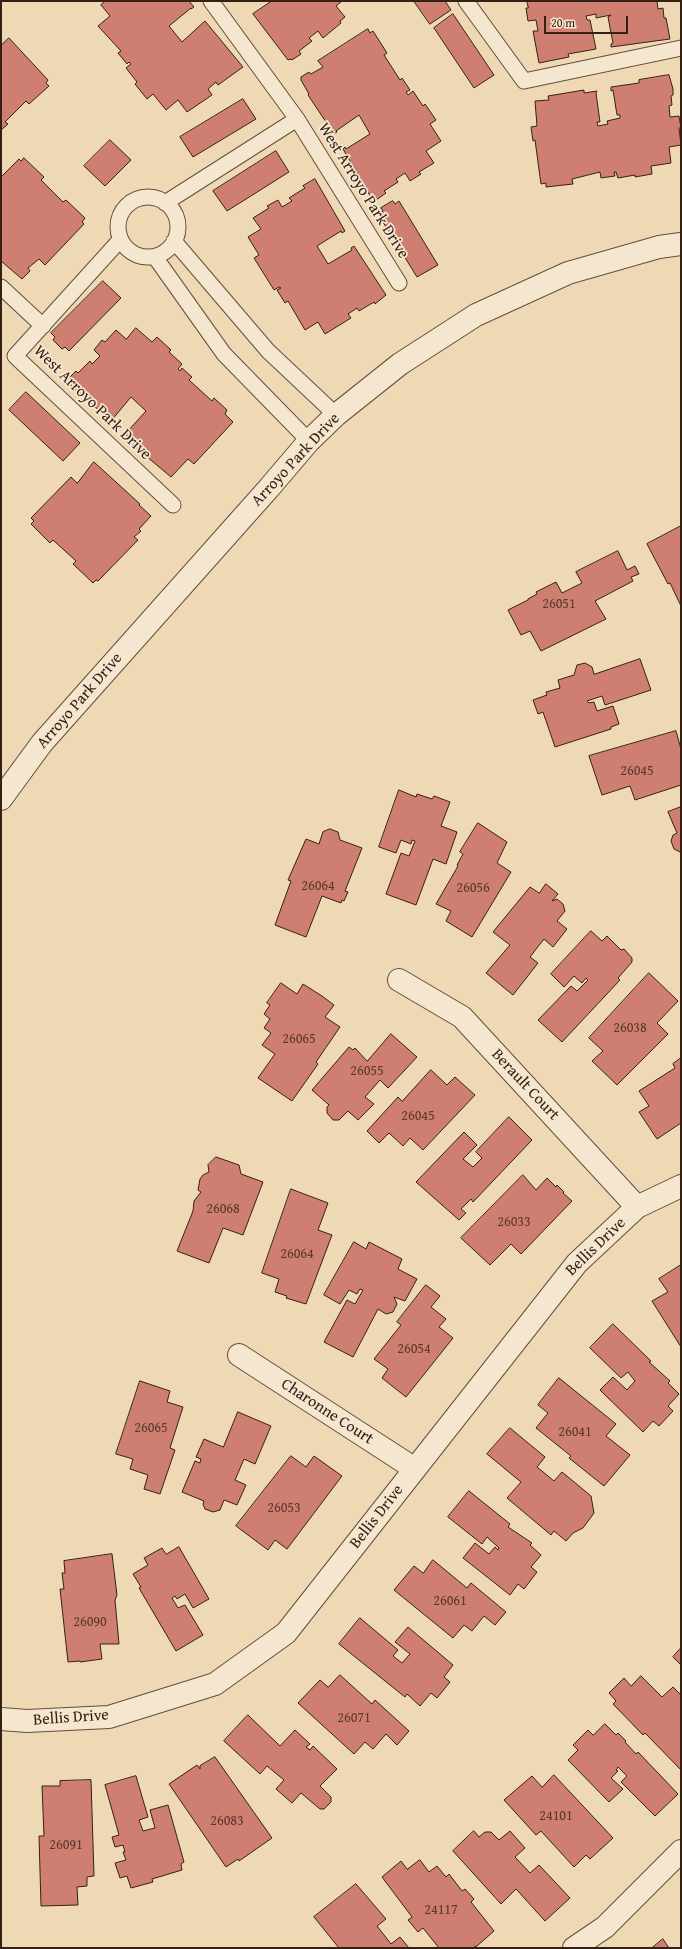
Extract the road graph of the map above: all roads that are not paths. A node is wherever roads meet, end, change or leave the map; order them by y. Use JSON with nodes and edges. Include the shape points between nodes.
{"nodes":[{"id":1,"x":211,"y":1,"type":"edge"},
{"id":2,"x":466,"y":1,"type":"edge"},
{"id":3,"x":681,"y":48,"type":"edge"},
{"id":4,"x":297,"y":119,"type":"junction"},
{"id":5,"x":165,"y":203,"type":"junction"},
{"id":6,"x":120,"y":240,"type":"junction"},
{"id":7,"x":174,"y":241,"type":"junction"},
{"id":8,"x":681,"y":244,"type":"edge"},
{"id":9,"x":155,"y":257,"type":"junction"},
{"id":10,"x":399,"y":283,"type":"dead end"},
{"id":11,"x":1,"y":288,"type":"edge"},
{"id":12,"x":43,"y":326,"type":"junction"},
{"id":13,"x":336,"y":415,"type":"junction"},
{"id":14,"x":309,"y":441,"type":"junction"},
{"id":15,"x":173,"y":505,"type":"dead end"},
{"id":16,"x":1,"y":800,"type":"edge"},
{"id":17,"x":399,"y":980,"type":"dead end"},
{"id":18,"x":681,"y":1186,"type":"edge"},
{"id":19,"x":637,"y":1207,"type":"junction"},
{"id":20,"x":239,"y":1355,"type":"dead end"},
{"id":21,"x":415,"y":1469,"type":"junction"},
{"id":22,"x":1,"y":1719,"type":"edge"},
{"id":23,"x":681,"y":1851,"type":"edge"},
{"id":24,"x":574,"y":1948,"type":"edge"}],
"edges":[{"from":1,"to":4,"type":"lane","name":"West Arroyo Park Drive"},
{"from":2,"to":3,"type":"lane","via":[[524,81]]},
{"from":4,"to":5,"type":"lane","name":"West Arroyo Park Drive"},
{"from":4,"to":10,"type":"lane","name":"West Arroyo Park Drive"},
{"from":5,"to":6,"type":"lane","via":[[147,197],[129,204],[122,211],[118,221]]},
{"from":5,"to":7,"type":"lane","via":[[176,216],[178,233]]},
{"from":6,"to":9,"type":"lane","via":[[135,254]]},
{"from":6,"to":12,"type":"lane","name":"West Arroyo Park Drive"},
{"from":7,"to":9,"type":"lane","via":[[170,248]]},
{"from":7,"to":13,"type":"lane","via":[[268,352]]},
{"from":8,"to":13,"type":"street","name":"Arroyo Park Drive","via":[[659,247],[568,273],[476,314],[400,364]]},
{"from":9,"to":14,"type":"lane","via":[[224,354]]},
{"from":11,"to":12,"type":"lane","name":"West Arroyo Park Drive"},
{"from":12,"to":15,"type":"lane","name":"West Arroyo Park Drive","via":[[16,356]]},
{"from":13,"to":14,"type":"street","name":"Arroyo Park Drive"},
{"from":14,"to":16,"type":"street","name":"Arroyo Park Drive","via":[[42,743]]},
{"from":17,"to":19,"type":"street","name":"Berault Court","via":[[462,1017]]},
{"from":18,"to":19,"type":"street","name":"Bellis Drive"},
{"from":19,"to":21,"type":"street","name":"Bellis Drive","via":[[576,1263]]},
{"from":20,"to":21,"type":"street","name":"Charonne Court"},
{"from":21,"to":22,"type":"street","name":"Bellis Drive","via":[[286,1633],[215,1684],[109,1717],[27,1721]]},
{"from":23,"to":24,"type":"street","via":[[605,1927]]}]}
